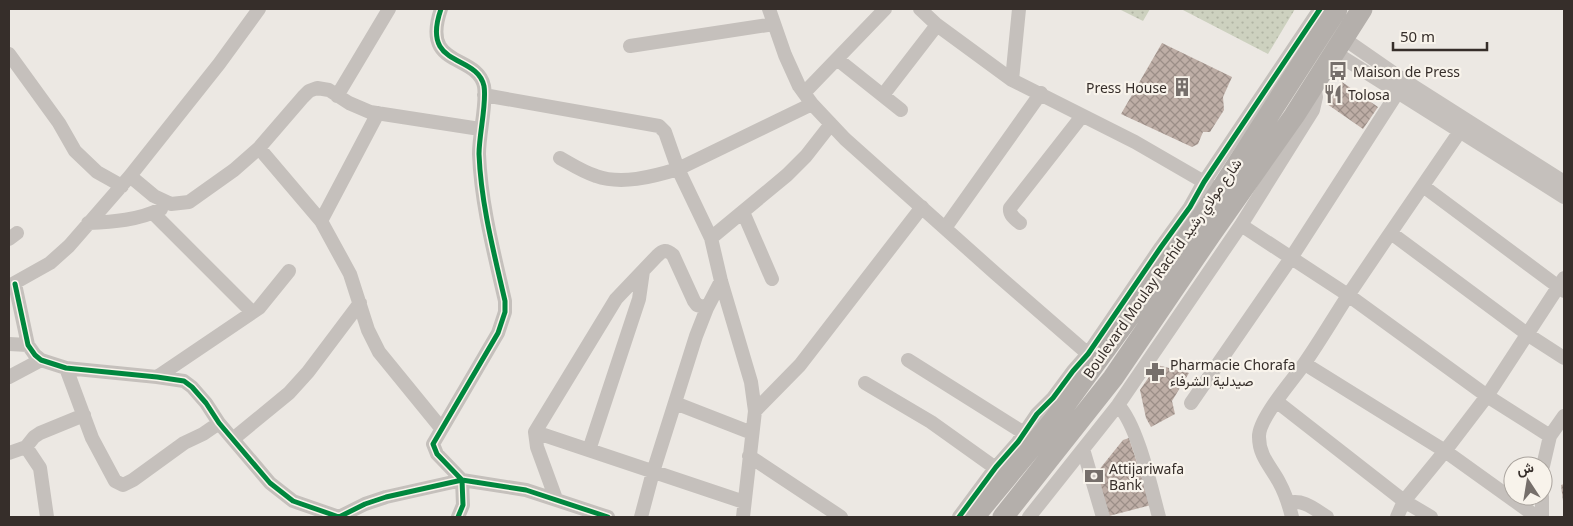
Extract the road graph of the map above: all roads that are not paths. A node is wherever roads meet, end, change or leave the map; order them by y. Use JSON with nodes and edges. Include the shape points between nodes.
{"nodes":[{"id":1,"x":259,"y":9,"type":"edge"},
{"id":2,"x":389,"y":9,"type":"edge"},
{"id":3,"x":441,"y":9,"type":"edge"},
{"id":4,"x":769,"y":9,"type":"edge"},
{"id":5,"x":884,"y":9,"type":"edge"},
{"id":6,"x":920,"y":9,"type":"edge"},
{"id":7,"x":1019,"y":9,"type":"edge"},
{"id":8,"x":1320,"y":9,"type":"edge"},
{"id":9,"x":1337,"y":9,"type":"edge"},
{"id":10,"x":1362,"y":9,"type":"edge"},
{"id":11,"x":774,"y":24,"type":"junction"},
{"id":12,"x":937,"y":25,"type":"junction"},
{"id":13,"x":1339,"y":45,"type":"junction"},
{"id":14,"x":630,"y":46,"type":"dead end"},
{"id":15,"x":9,"y":54,"type":"edge"},
{"id":16,"x":837,"y":59,"type":"junction"},
{"id":17,"x":1012,"y":80,"type":"junction"},
{"id":18,"x":1314,"y":84,"type":"junction"},
{"id":19,"x":1402,"y":87,"type":"junction"},
{"id":20,"x":1041,"y":93,"type":"junction"},
{"id":21,"x":484,"y":95,"type":"junction"},
{"id":22,"x":883,"y":95,"type":"junction"},
{"id":23,"x":338,"y":96,"type":"junction"},
{"id":24,"x":808,"y":98,"type":"junction"},
{"id":25,"x":901,"y":110,"type":"dead end"},
{"id":26,"x":378,"y":113,"type":"junction"},
{"id":27,"x":1082,"y":116,"type":"junction"},
{"id":28,"x":831,"y":124,"type":"junction"},
{"id":29,"x":1464,"y":126,"type":"junction"},
{"id":30,"x":480,"y":130,"type":"junction"},
{"id":31,"x":259,"y":148,"type":"junction"},
{"id":32,"x":560,"y":158,"type":"dead end"},
{"id":33,"x":678,"y":170,"type":"junction"},
{"id":34,"x":126,"y":181,"type":"junction"},
{"id":35,"x":1564,"y":182,"type":"edge"},
{"id":36,"x":1212,"y":186,"type":"junction"},
{"id":37,"x":1423,"y":186,"type":"junction"},
{"id":38,"x":1564,"y":197,"type":"edge"},
{"id":39,"x":171,"y":204,"type":"junction"},
{"id":40,"x":922,"y":208,"type":"junction"},
{"id":41,"x":743,"y":212,"type":"junction"},
{"id":42,"x":153,"y":213,"type":"junction"},
{"id":43,"x":321,"y":221,"type":"junction"},
{"id":44,"x":88,"y":223,"type":"junction"},
{"id":45,"x":1020,"y":223,"type":"dead end"},
{"id":46,"x":1241,"y":225,"type":"junction"},
{"id":47,"x":945,"y":228,"type":"junction"},
{"id":48,"x":1391,"y":233,"type":"junction"},
{"id":49,"x":711,"y":238,"type":"junction"},
{"id":50,"x":1292,"y":258,"type":"junction"},
{"id":51,"x":289,"y":271,"type":"dead end"},
{"id":52,"x":643,"y":271,"type":"junction"},
{"id":53,"x":772,"y":279,"type":"dead end"},
{"id":54,"x":722,"y":282,"type":"junction"},
{"id":55,"x":12,"y":285,"type":"edge"},
{"id":56,"x":1562,"y":285,"type":"edge"},
{"id":57,"x":1348,"y":295,"type":"junction"},
{"id":58,"x":360,"y":303,"type":"junction"},
{"id":59,"x":707,"y":308,"type":"junction"},
{"id":60,"x":252,"y":312,"type":"junction"},
{"id":61,"x":1527,"y":334,"type":"junction"},
{"id":62,"x":9,"y":344,"type":"edge"},
{"id":63,"x":28,"y":345,"type":"junction"},
{"id":64,"x":1092,"y":358,"type":"junction"},
{"id":65,"x":1564,"y":358,"type":"edge"},
{"id":66,"x":42,"y":360,"type":"junction"},
{"id":67,"x":908,"y":360,"type":"dead end"},
{"id":68,"x":1305,"y":364,"type":"junction"},
{"id":69,"x":66,"y":368,"type":"junction"},
{"id":70,"x":157,"y":376,"type":"junction"},
{"id":71,"x":9,"y":377,"type":"edge"},
{"id":72,"x":865,"y":383,"type":"dead end"},
{"id":73,"x":1487,"y":396,"type":"junction"},
{"id":74,"x":1276,"y":402,"type":"junction"},
{"id":75,"x":675,"y":404,"type":"junction"},
{"id":76,"x":1191,"y":404,"type":"dead end"},
{"id":77,"x":1118,"y":405,"type":"junction"},
{"id":78,"x":755,"y":411,"type":"junction"},
{"id":79,"x":84,"y":415,"type":"junction"},
{"id":80,"x":1564,"y":416,"type":"edge"},
{"id":81,"x":219,"y":423,"type":"junction"},
{"id":82,"x":441,"y":428,"type":"junction"},
{"id":83,"x":536,"y":432,"type":"junction"},
{"id":84,"x":752,"y":432,"type":"junction"},
{"id":85,"x":1550,"y":436,"type":"junction"},
{"id":86,"x":1030,"y":437,"type":"junction"},
{"id":87,"x":233,"y":439,"type":"junction"},
{"id":88,"x":26,"y":447,"type":"junction"},
{"id":89,"x":1083,"y":449,"type":"junction"},
{"id":90,"x":589,"y":450,"type":"junction"},
{"id":91,"x":1445,"y":451,"type":"junction"},
{"id":92,"x":9,"y":453,"type":"edge"},
{"id":93,"x":749,"y":456,"type":"junction"},
{"id":94,"x":1545,"y":456,"type":"edge"},
{"id":95,"x":653,"y":472,"type":"junction"},
{"id":96,"x":1002,"y":472,"type":"junction"},
{"id":97,"x":462,"y":480,"type":"junction"},
{"id":98,"x":556,"y":499,"type":"junction"},
{"id":99,"x":1404,"y":501,"type":"junction"},
{"id":100,"x":744,"y":502,"type":"junction"},
{"id":101,"x":1288,"y":503,"type":"junction"},
{"id":102,"x":571,"y":511,"type":"edge"},
{"id":103,"x":47,"y":517,"type":"edge"},
{"id":104,"x":339,"y":517,"type":"edge"},
{"id":105,"x":458,"y":517,"type":"edge"},
{"id":106,"x":608,"y":517,"type":"edge"},
{"id":107,"x":641,"y":517,"type":"edge"},
{"id":108,"x":743,"y":517,"type":"edge"},
{"id":109,"x":841,"y":517,"type":"edge"},
{"id":110,"x":959,"y":517,"type":"edge"},
{"id":111,"x":974,"y":517,"type":"edge"},
{"id":112,"x":1003,"y":517,"type":"edge"},
{"id":113,"x":1029,"y":517,"type":"edge"},
{"id":114,"x":1103,"y":517,"type":"edge"},
{"id":115,"x":1159,"y":517,"type":"edge"},
{"id":116,"x":1292,"y":517,"type":"edge"},
{"id":117,"x":1327,"y":517,"type":"edge"},
{"id":118,"x":1397,"y":517,"type":"edge"},
{"id":119,"x":1431,"y":517,"type":"edge"},
{"id":120,"x":1537,"y":517,"type":"edge"}],
"edges":[{"from":1,"to":34,"type":"street"},
{"from":2,"to":23,"type":"street"},
{"from":3,"to":21,"type":"street","via":[[437,40],[444,52],[477,73],[484,84]]},
{"from":4,"to":11,"type":"street"},
{"from":5,"to":16,"type":"street"},
{"from":6,"to":12,"type":"street"},
{"from":7,"to":17,"type":"street"},
{"from":8,"to":36,"type":"street"},
{"from":9,"to":36,"type":"main road","name":"Boulevard Moulay Rachid شارع مولاي رشيد"},
{"from":10,"to":13,"type":"main road","name":"Boulevard Moulay Rachid شارع مولاي رشيد"},
{"from":11,"to":14,"type":"street"},
{"from":11,"to":24,"type":"street","via":[[799,86]]},
{"from":12,"to":17,"type":"street"},
{"from":12,"to":22,"type":"street"},
{"from":13,"to":18,"type":"main road","name":"Boulevard Moulay Rachid شارع مولاي رشيد"},
{"from":13,"to":19,"type":"street"},
{"from":15,"to":34,"type":"street","via":[[59,123],[75,151],[97,172]]},
{"from":16,"to":22,"type":"street"},
{"from":16,"to":24,"type":"street"},
{"from":17,"to":20,"type":"street"},
{"from":18,"to":46,"type":"street","via":[[1313,110]]},
{"from":18,"to":112,"type":"main road","name":"Boulevard Moulay Rachid شارع مولاي رشيد","via":[[1113,378]]},
{"from":19,"to":29,"type":"street"},
{"from":19,"to":50,"type":"street"},
{"from":20,"to":27,"type":"street"},
{"from":20,"to":47,"type":"street"},
{"from":21,"to":30,"type":"street"},
{"from":21,"to":33,"type":"street","via":[[659,126],[665,132]]},
{"from":22,"to":25,"type":"street"},
{"from":23,"to":26,"type":"street"},
{"from":23,"to":31,"type":"street","via":[[330,90],[317,88],[309,92]]},
{"from":24,"to":28,"type":"street"},
{"from":24,"to":33,"type":"street"},
{"from":26,"to":30,"type":"street"},
{"from":26,"to":43,"type":"street"},
{"from":27,"to":36,"type":"street","via":[[1136,142]]},
{"from":27,"to":45,"type":"street","via":[[1010,208],[1012,216]]},
{"from":28,"to":40,"type":"street"},
{"from":28,"to":41,"type":"street","via":[[800,162]]},
{"from":29,"to":35,"type":"street"},
{"from":29,"to":37,"type":"street"},
{"from":29,"to":38,"type":"street"},
{"from":30,"to":82,"type":"street","via":[[482,178],[505,312],[498,333]]},
{"from":31,"to":39,"type":"street","via":[[189,202]]},
{"from":31,"to":43,"type":"street"},
{"from":32,"to":33,"type":"street","via":[[596,176],[628,180]]},
{"from":33,"to":49,"type":"street"},
{"from":34,"to":39,"type":"street"},
{"from":34,"to":44,"type":"street"},
{"from":36,"to":64,"type":"main road","name":"Boulevard Moulay Rachid شارع مولاي رشيد"},
{"from":37,"to":48,"type":"street"},
{"from":37,"to":56,"type":"street"},
{"from":39,"to":42,"type":"street"},
{"from":40,"to":47,"type":"street"},
{"from":40,"to":78,"type":"street","via":[[800,365]]},
{"from":41,"to":49,"type":"street"},
{"from":41,"to":53,"type":"street"},
{"from":42,"to":44,"type":"street","via":[[117,222]]},
{"from":42,"to":60,"type":"street"},
{"from":43,"to":58,"type":"street","via":[[350,274]]},
{"from":44,"to":55,"type":"street","via":[[50,263]]},
{"from":46,"to":50,"type":"street"},
{"from":46,"to":77,"type":"street"},
{"from":47,"to":64,"type":"street"},
{"from":48,"to":57,"type":"street"},
{"from":48,"to":61,"type":"street"},
{"from":49,"to":54,"type":"street"},
{"from":50,"to":57,"type":"street"},
{"from":50,"to":76,"type":"street"},
{"from":51,"to":60,"type":"street","via":[[259,308]]},
{"from":52,"to":59,"type":"street","via":[[668,250],[697,306]]},
{"from":52,"to":83,"type":"street","via":[[616,299]]},
{"from":52,"to":90,"type":"street","via":[[639,299]]},
{"from":54,"to":59,"type":"street"},
{"from":54,"to":78,"type":"street","via":[[751,382]]},
{"from":55,"to":63,"type":"street"},
{"from":56,"to":61,"type":"street"},
{"from":57,"to":68,"type":"street"},
{"from":57,"to":73,"type":"street"},
{"from":58,"to":82,"type":"street","via":[[379,352]]},
{"from":58,"to":87,"type":"street","via":[[289,393]]},
{"from":59,"to":75,"type":"street"},
{"from":60,"to":70,"type":"street"},
{"from":61,"to":65,"type":"street"},
{"from":61,"to":73,"type":"street"},
{"from":62,"to":63,"type":"street"},
{"from":63,"to":66,"type":"street"},
{"from":64,"to":86,"type":"main road","name":"Boulevard Moulay Rachid شارع مولاي رشيد"},
{"from":66,"to":69,"type":"street"},
{"from":66,"to":71,"type":"street"},
{"from":67,"to":86,"type":"street"},
{"from":68,"to":74,"type":"street"},
{"from":68,"to":91,"type":"street"},
{"from":69,"to":70,"type":"street"},
{"from":69,"to":79,"type":"street"},
{"from":70,"to":81,"type":"street","via":[[184,381],[192,387]]},
{"from":72,"to":96,"type":"street","via":[[931,422]]},
{"from":73,"to":85,"type":"street"},
{"from":73,"to":91,"type":"street"},
{"from":74,"to":99,"type":"street"},
{"from":74,"to":101,"type":"street","via":[[1258,436],[1266,462]]},
{"from":75,"to":84,"type":"street"},
{"from":75,"to":95,"type":"street"},
{"from":77,"to":89,"type":"street"},
{"from":77,"to":115,"type":"street","via":[[1134,431]]},
{"from":78,"to":84,"type":"street"},
{"from":79,"to":81,"type":"street","via":[[92,438],[115,481],[123,485]]},
{"from":79,"to":88,"type":"street","via":[[40,433]]},
{"from":80,"to":85,"type":"street"},
{"from":81,"to":87,"type":"street"},
{"from":82,"to":97,"type":"street","via":[[433,444],[437,454]]},
{"from":83,"to":90,"type":"street"},
{"from":83,"to":98,"type":"street","via":[[537,447]]},
{"from":84,"to":93,"type":"street"},
{"from":85,"to":94,"type":"street"},
{"from":86,"to":96,"type":"main road","name":"Boulevard Moulay Rachid شارع مولاي رشيد"},
{"from":87,"to":104,"type":"street","via":[[270,483],[294,501]]},
{"from":88,"to":92,"type":"street"},
{"from":88,"to":103,"type":"street","via":[[40,468]]},
{"from":89,"to":113,"type":"street"},
{"from":89,"to":114,"type":"street"},
{"from":90,"to":95,"type":"street"},
{"from":91,"to":99,"type":"street"},
{"from":91,"to":120,"type":"street"},
{"from":93,"to":100,"type":"street"},
{"from":93,"to":109,"type":"street"},
{"from":95,"to":100,"type":"street"},
{"from":95,"to":107,"type":"street"},
{"from":96,"to":110,"type":"street"},
{"from":96,"to":111,"type":"main road","name":"Boulevard Moulay Rachid شارع مولاي رشيد"},
{"from":97,"to":98,"type":"street","via":[[526,490]]},
{"from":97,"to":104,"type":"street","via":[[386,497]]},
{"from":97,"to":105,"type":"street","via":[[464,505]]},
{"from":98,"to":102,"type":"street"},
{"from":99,"to":118,"type":"street"},
{"from":99,"to":119,"type":"street"},
{"from":100,"to":108,"type":"street"},
{"from":101,"to":116,"type":"street"},
{"from":101,"to":117,"type":"street","via":[[1305,503]]},
{"from":102,"to":106,"type":"street"}]}
